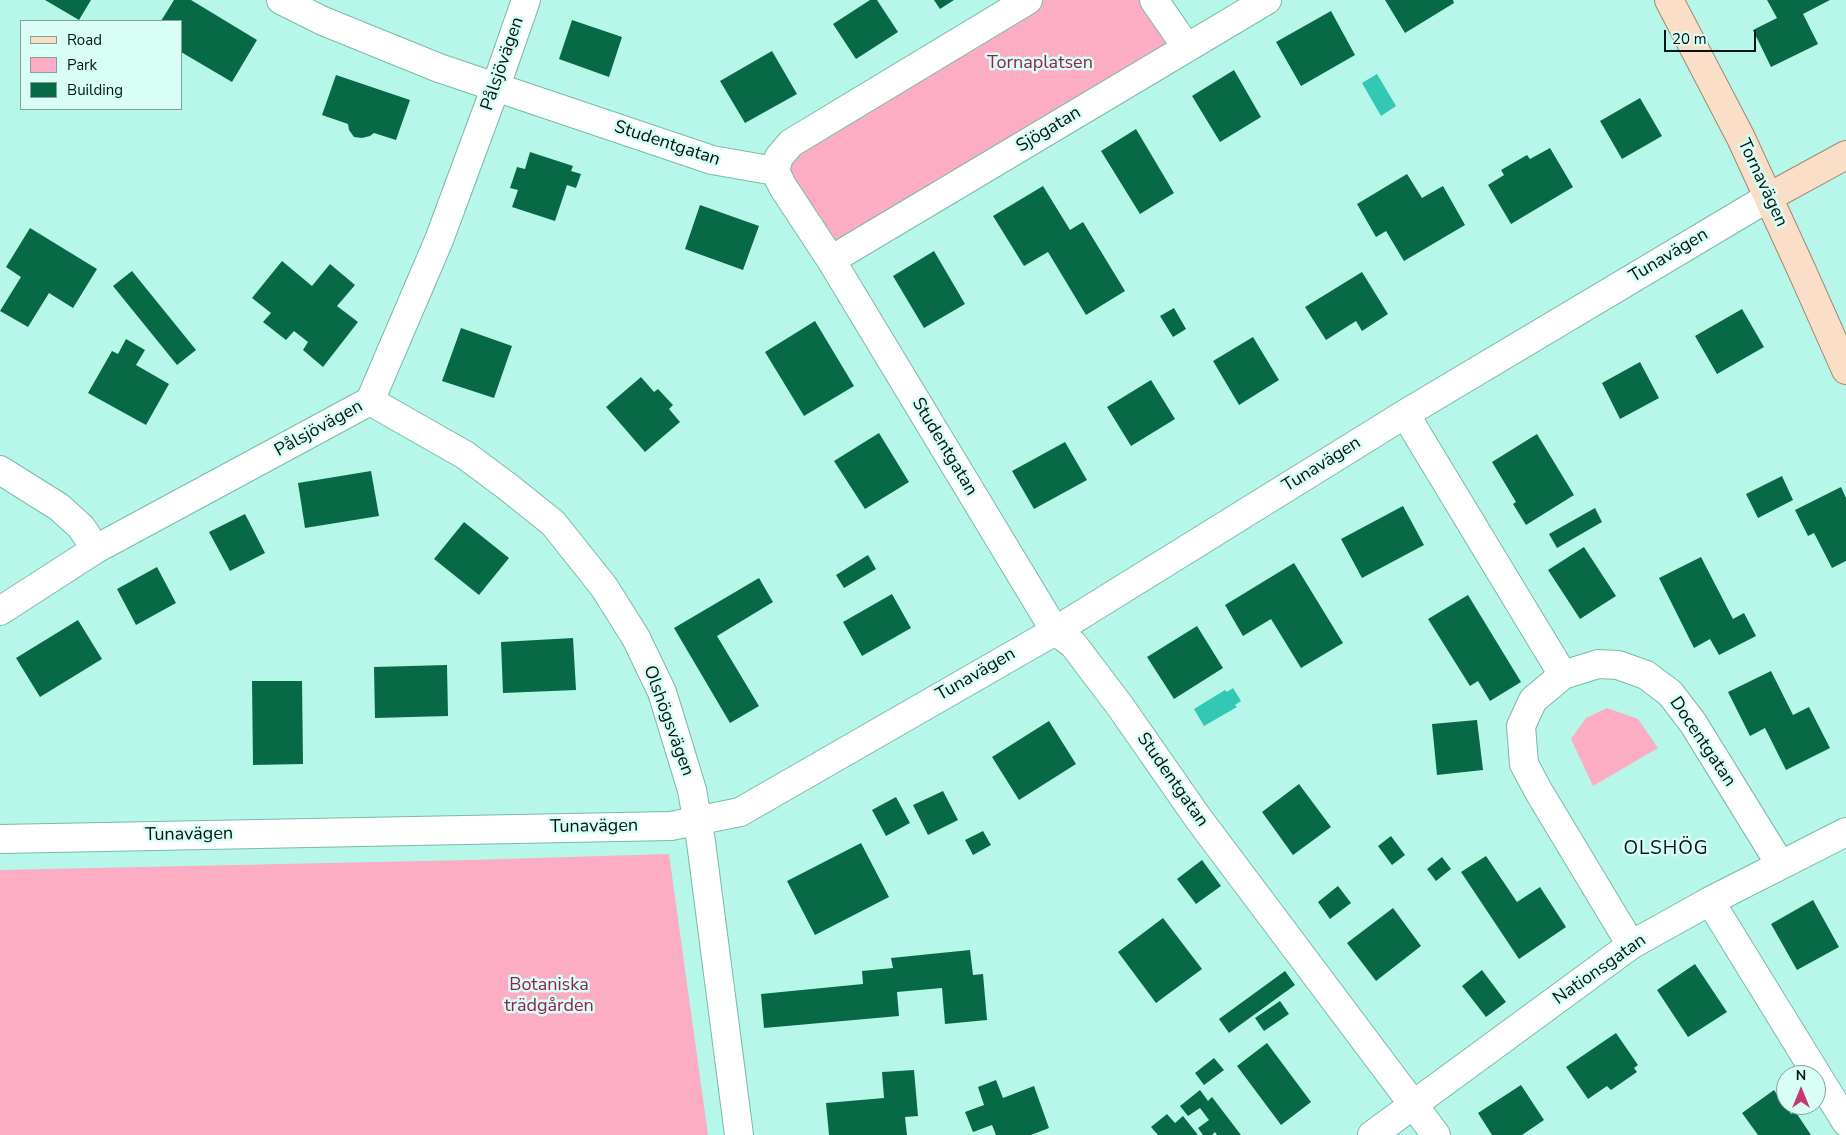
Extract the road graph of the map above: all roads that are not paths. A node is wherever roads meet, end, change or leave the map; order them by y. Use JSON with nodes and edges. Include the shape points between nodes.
{"nodes":[{"id":1,"x":281,"y":0,"type":"edge"},
{"id":2,"x":526,"y":0,"type":"edge"},
{"id":3,"x":1028,"y":0,"type":"edge"},
{"id":4,"x":1154,"y":0,"type":"edge"},
{"id":5,"x":1267,"y":0,"type":"edge"},
{"id":6,"x":1669,"y":0,"type":"edge"},
{"id":7,"x":1187,"y":48,"type":"junction"},
{"id":8,"x":496,"y":86,"type":"junction"},
{"id":9,"x":1846,"y":155,"type":"edge"},
{"id":10,"x":775,"y":171,"type":"junction"},
{"id":11,"x":1769,"y":197,"type":"junction"},
{"id":12,"x":831,"y":260,"type":"junction"},
{"id":13,"x":1846,"y":370,"type":"edge"},
{"id":14,"x":370,"y":402,"type":"junction"},
{"id":15,"x":1405,"y":414,"type":"junction"},
{"id":16,"x":0,"y":470,"type":"edge"},
{"id":17,"x":96,"y":549,"type":"junction"},
{"id":18,"x":0,"y":612,"type":"edge"},
{"id":19,"x":1055,"y":631,"type":"junction"},
{"id":20,"x":1563,"y":675,"type":"junction"},
{"id":21,"x":698,"y":821,"type":"junction"},
{"id":22,"x":1846,"y":832,"type":"edge"},
{"id":23,"x":0,"y":838,"type":"edge"},
{"id":24,"x":1780,"y":864,"type":"junction"},
{"id":25,"x":1710,"y":901,"type":"junction"},
{"id":26,"x":1632,"y":945,"type":"junction"},
{"id":27,"x":1413,"y":1105,"type":"junction"},
{"id":28,"x":1846,"y":1122,"type":"edge"},
{"id":29,"x":739,"y":1135,"type":"edge"},
{"id":30,"x":1372,"y":1135,"type":"edge"},
{"id":31,"x":1436,"y":1135,"type":"edge"}],
"edges":[{"from":1,"to":8,"type":"street","name":"Studentgatan","via":[[323,21],[439,68]]},
{"from":2,"to":8,"type":"street","name":"Pålsjövägen"},
{"from":3,"to":10,"type":"street","via":[[791,143],[779,157]]},
{"from":4,"to":7,"type":"street"},
{"from":5,"to":7,"type":"street","name":"Sjögatan"},
{"from":6,"to":11,"type":"main road","name":"Tornavägen"},
{"from":7,"to":12,"type":"street","name":"Sjögatan"},
{"from":8,"to":10,"type":"street","name":"Studentgatan","via":[[712,160]]},
{"from":8,"to":14,"type":"street","name":"Pålsjövägen","via":[[439,240]]},
{"from":9,"to":11,"type":"main road","name":"Tunavägen"},
{"from":10,"to":12,"type":"street","name":"Studentgatan"},
{"from":11,"to":13,"type":"main road","name":"Tornavägen"},
{"from":11,"to":15,"type":"street","name":"Tunavägen"},
{"from":12,"to":19,"type":"street","name":"Studentgatan"},
{"from":14,"to":17,"type":"street","name":"Pålsjövägen"},
{"from":14,"to":21,"type":"street","name":"Olshögsvägen","via":[[465,455],[508,487],[553,523],[604,586],[636,638],[662,692],[692,790]]},
{"from":15,"to":19,"type":"street","name":"Tunavägen"},
{"from":15,"to":20,"type":"street"},
{"from":16,"to":17,"type":"street","via":[[59,507],[81,527]]},
{"from":17,"to":18,"type":"street","name":"Pålsjövägen"},
{"from":19,"to":21,"type":"street","name":"Tunavägen","via":[[740,812]]},
{"from":19,"to":27,"type":"street","name":"Studentgatan","via":[[1073,644],[1120,706],[1198,818]]},
{"from":20,"to":24,"type":"street","name":"Docentgatan","via":[[1598,664],[1618,665],[1646,675],[1670,693],[1693,723]]},
{"from":20,"to":26,"type":"street","name":"Docentgatan","via":[[1533,700],[1521,726],[1524,764]]},
{"from":21,"to":23,"type":"street","name":"Tunavägen","via":[[661,826]]},
{"from":21,"to":29,"type":"street","name":"Olshögsvägen"},
{"from":22,"to":24,"type":"street","name":"Nationsgatan"},
{"from":24,"to":25,"type":"street","name":"Nationsgatan"},
{"from":25,"to":26,"type":"street","name":"Nationsgatan"},
{"from":25,"to":28,"type":"street"},
{"from":26,"to":27,"type":"street","name":"Nationsgatan"},
{"from":27,"to":30,"type":"street","name":"Nationsgatan"},
{"from":27,"to":31,"type":"street","name":"Studentgatan"}]}
